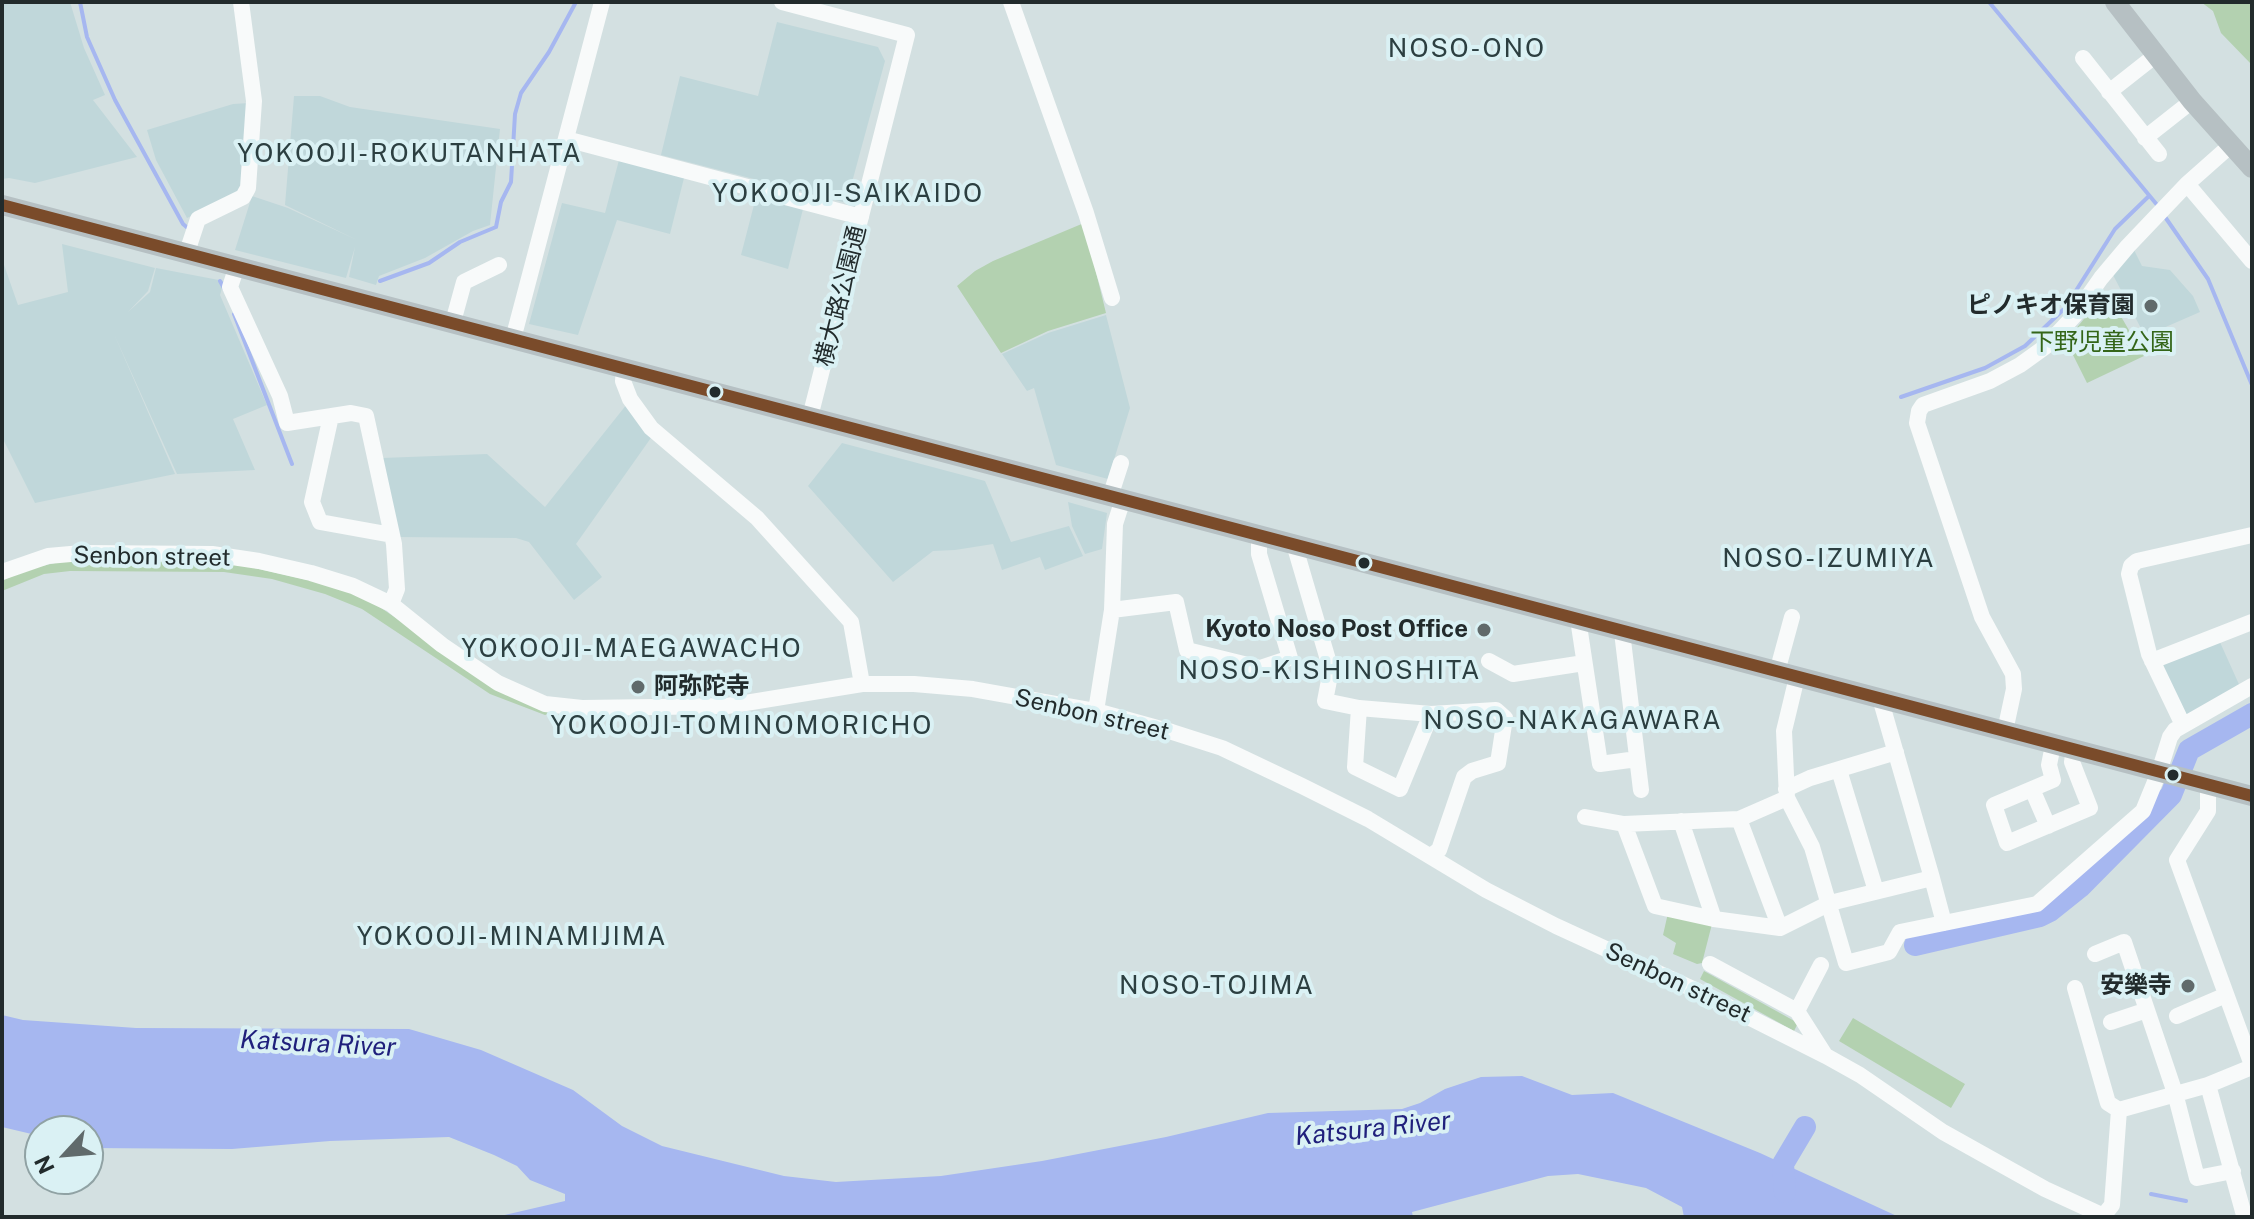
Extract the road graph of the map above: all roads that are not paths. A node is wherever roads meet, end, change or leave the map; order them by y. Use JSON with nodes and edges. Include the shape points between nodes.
{"nodes":[{"id":1,"x":241,"y":2,"type":"edge"},
{"id":2,"x":602,"y":2,"type":"edge"},
{"id":3,"x":782,"y":2,"type":"edge"},
{"id":4,"x":1011,"y":2,"type":"edge"},
{"id":5,"x":2115,"y":2,"type":"edge"},
{"id":6,"x":2156,"y":55,"type":"junction"},
{"id":7,"x":2083,"y":58,"type":"dead end"},
{"id":8,"x":2109,"y":92,"type":"junction"},
{"id":9,"x":2192,"y":101,"type":"junction"},
{"id":10,"x":2145,"y":138,"type":"junction"},
{"id":11,"x":566,"y":139,"type":"junction"},
{"id":12,"x":2231,"y":145,"type":"junction"},
{"id":13,"x":2159,"y":154,"type":"dead end"},
{"id":14,"x":2252,"y":168,"type":"edge"},
{"id":15,"x":2187,"y":184,"type":"junction"},
{"id":16,"x":2,"y":205,"type":"edge"},
{"id":17,"x":861,"y":217,"type":"junction"},
{"id":18,"x":191,"y":240,"type":"junction"},
{"id":19,"x":2252,"y":261,"type":"edge"},
{"id":20,"x":499,"y":265,"type":"dead end"},
{"id":21,"x":237,"y":266,"type":"junction"},
{"id":22,"x":1112,"y":298,"type":"dead end"},
{"id":23,"x":453,"y":322,"type":"junction"},
{"id":24,"x":513,"y":339,"type":"junction"},
{"id":25,"x":624,"y":368,"type":"junction"},
{"id":26,"x":331,"y":416,"type":"junction"},
{"id":27,"x":810,"y":417,"type":"junction"},
{"id":28,"x":1121,"y":463,"type":"dead end"},
{"id":29,"x":1117,"y":498,"type":"junction"},
{"id":30,"x":1259,"y":534,"type":"junction"},
{"id":31,"x":392,"y":535,"type":"junction"},
{"id":32,"x":2252,"y":535,"type":"edge"},
{"id":33,"x":1294,"y":544,"type":"junction"},
{"id":34,"x":2,"y":572,"type":"edge"},
{"id":35,"x":391,"y":604,"type":"junction"},
{"id":36,"x":1112,"y":610,"type":"junction"},
{"id":37,"x":1792,"y":617,"type":"dead end"},
{"id":38,"x":1578,"y":619,"type":"junction"},
{"id":39,"x":2252,"y":622,"type":"edge"},
{"id":40,"x":1622,"y":632,"type":"junction"},
{"id":41,"x":1489,"y":661,"type":"dead end"},
{"id":42,"x":2152,"y":661,"type":"junction"},
{"id":43,"x":1584,"y":663,"type":"junction"},
{"id":44,"x":1787,"y":674,"type":"junction"},
{"id":45,"x":862,"y":684,"type":"junction"},
{"id":46,"x":2252,"y":686,"type":"edge"},
{"id":47,"x":1880,"y":698,"type":"junction"},
{"id":48,"x":1359,"y":708,"type":"junction"},
{"id":49,"x":1096,"y":711,"type":"junction"},
{"id":50,"x":1431,"y":714,"type":"junction"},
{"id":51,"x":2183,"y":725,"type":"junction"},
{"id":52,"x":2005,"y":731,"type":"junction"},
{"id":53,"x":2053,"y":745,"type":"junction"},
{"id":54,"x":2074,"y":749,"type":"junction"},
{"id":55,"x":1896,"y":752,"type":"junction"},
{"id":56,"x":1637,"y":759,"type":"junction"},
{"id":57,"x":1839,"y":770,"type":"junction"},
{"id":58,"x":2162,"y":773,"type":"junction"},
{"id":59,"x":2202,"y":782,"type":"junction"},
{"id":60,"x":2032,"y":789,"type":"junction"},
{"id":61,"x":1641,"y":790,"type":"dead end"},
{"id":62,"x":1786,"y":793,"type":"junction"},
{"id":63,"x":2252,"y":796,"type":"edge"},
{"id":64,"x":1585,"y":817,"type":"dead end"},
{"id":65,"x":1739,"y":819,"type":"junction"},
{"id":66,"x":1681,"y":821,"type":"junction"},
{"id":67,"x":1624,"y":824,"type":"junction"},
{"id":68,"x":2048,"y":826,"type":"junction"},
{"id":69,"x":1432,"y":855,"type":"junction"},
{"id":70,"x":1932,"y":878,"type":"junction"},
{"id":71,"x":1876,"y":891,"type":"junction"},
{"id":72,"x":1830,"y":903,"type":"junction"},
{"id":73,"x":1714,"y":919,"type":"junction"},
{"id":74,"x":1944,"y":923,"type":"junction"},
{"id":75,"x":1780,"y":928,"type":"junction"},
{"id":76,"x":2095,"y":954,"type":"dead end"},
{"id":77,"x":1710,"y":964,"type":"dead end"},
{"id":78,"x":1821,"y":965,"type":"dead end"},
{"id":79,"x":2075,"y":988,"type":"dead end"},
{"id":80,"x":2226,"y":995,"type":"junction"},
{"id":81,"x":2147,"y":1010,"type":"junction"},
{"id":82,"x":1797,"y":1011,"type":"junction"},
{"id":83,"x":2177,"y":1016,"type":"dead end"},
{"id":84,"x":2111,"y":1022,"type":"dead end"},
{"id":85,"x":1826,"y":1056,"type":"junction"},
{"id":86,"x":2252,"y":1066,"type":"edge"},
{"id":87,"x":2208,"y":1085,"type":"junction"},
{"id":88,"x":2175,"y":1093,"type":"junction"},
{"id":89,"x":2119,"y":1110,"type":"junction"},
{"id":90,"x":2233,"y":1171,"type":"junction"},
{"id":91,"x":2244,"y":1215,"type":"edge"},
{"id":92,"x":2105,"y":1216,"type":"edge"}],
"edges":[{"from":1,"to":18,"type":"street","via":[[254,101],[248,188],[243,197],[198,219]]},
{"from":2,"to":11,"type":"street"},
{"from":3,"to":17,"type":"street","name":"横大路公園通","via":[[907,35]]},
{"from":4,"to":22,"type":"street"},
{"from":5,"to":6,"type":"main road"},
{"from":6,"to":8,"type":"street"},
{"from":6,"to":9,"type":"main road"},
{"from":7,"to":8,"type":"street"},
{"from":8,"to":10,"type":"street"},
{"from":9,"to":10,"type":"street"},
{"from":9,"to":12,"type":"main road"},
{"from":10,"to":13,"type":"street"},
{"from":11,"to":17,"type":"street"},
{"from":11,"to":24,"type":"street"},
{"from":12,"to":14,"type":"main road"},
{"from":12,"to":15,"type":"street"},
{"from":15,"to":19,"type":"street"},
{"from":15,"to":52,"type":"street","via":[[2045,347],[1990,381],[1919,411],[1917,423],[1982,617],[2013,674]]},
{"from":16,"to":18,"type":"main road"},
{"from":17,"to":27,"type":"street","name":"横大路公園通"},
{"from":18,"to":21,"type":"main road"},
{"from":20,"to":23,"type":"street","via":[[464,282]]},
{"from":21,"to":23,"type":"main road"},
{"from":21,"to":26,"type":"street","via":[[230,287],[287,423]]},
{"from":23,"to":24,"type":"main road"},
{"from":24,"to":25,"type":"main road"},
{"from":25,"to":27,"type":"main road"},
{"from":25,"to":45,"type":"street","via":[[630,399],[651,428],[757,518],[851,622]]},
{"from":26,"to":31,"type":"street","via":[[366,416]]},
{"from":26,"to":31,"type":"street","via":[[312,502],[320,522]]},
{"from":27,"to":29,"type":"main road"},
{"from":28,"to":29,"type":"street"},
{"from":29,"to":30,"type":"main road"},
{"from":29,"to":36,"type":"street"},
{"from":30,"to":33,"type":"main road"},
{"from":30,"to":36,"type":"street","via":[[1259,554],[1290,658],[1260,668],[1187,650],[1176,602]]},
{"from":31,"to":35,"type":"street","via":[[397,589]]},
{"from":32,"to":42,"type":"street","via":[[2131,566]]},
{"from":33,"to":38,"type":"main road"},
{"from":33,"to":48,"type":"street","via":[[1331,670],[1325,701]]},
{"from":34,"to":35,"type":"street","name":"Senbon street","via":[[48,556],[82,553],[212,554],[311,573]]},
{"from":35,"to":45,"type":"street","name":"Senbon street","via":[[498,683],[545,704],[727,706]]},
{"from":36,"to":49,"type":"street"},
{"from":37,"to":44,"type":"street"},
{"from":38,"to":40,"type":"main road"},
{"from":38,"to":43,"type":"street"},
{"from":39,"to":42,"type":"street"},
{"from":40,"to":44,"type":"main road"},
{"from":40,"to":56,"type":"street"},
{"from":41,"to":43,"type":"street","via":[[1513,674]]},
{"from":42,"to":51,"type":"street"},
{"from":43,"to":56,"type":"street","via":[[1600,764]]},
{"from":44,"to":47,"type":"main road"},
{"from":44,"to":62,"type":"street"},
{"from":45,"to":49,"type":"street","name":"Senbon street","via":[[973,689]]},
{"from":46,"to":51,"type":"street"},
{"from":47,"to":52,"type":"main road"},
{"from":47,"to":55,"type":"street"},
{"from":48,"to":50,"type":"street"},
{"from":48,"to":50,"type":"street","via":[[1355,767],[1400,789]]},
{"from":49,"to":69,"type":"street","name":"Senbon street","via":[[1222,748]]},
{"from":50,"to":69,"type":"street","via":[[1496,710],[1505,718],[1498,763],[1464,777],[1439,850]]},
{"from":51,"to":58,"type":"street","via":[[2170,737]]},
{"from":52,"to":53,"type":"main road"},
{"from":53,"to":54,"type":"main road"},
{"from":53,"to":60,"type":"street","via":[[2053,780]]},
{"from":54,"to":58,"type":"main road"},
{"from":54,"to":68,"type":"street","via":[[2072,762],[2090,808]]},
{"from":55,"to":57,"type":"street"},
{"from":55,"to":70,"type":"street"},
{"from":56,"to":61,"type":"street"},
{"from":57,"to":62,"type":"street","via":[[1810,778]]},
{"from":57,"to":71,"type":"street"},
{"from":58,"to":59,"type":"main road"},
{"from":58,"to":74,"type":"street","via":[[2143,811],[2037,904]]},
{"from":59,"to":63,"type":"main road"},
{"from":59,"to":80,"type":"street","via":[[2208,811],[2177,860]]},
{"from":60,"to":68,"type":"street"},
{"from":60,"to":68,"type":"street","via":[[1994,805],[2007,843]]},
{"from":62,"to":65,"type":"street"},
{"from":62,"to":72,"type":"street","via":[[1812,847]]},
{"from":64,"to":67,"type":"street"},
{"from":65,"to":66,"type":"street"},
{"from":65,"to":75,"type":"street"},
{"from":66,"to":67,"type":"street"},
{"from":66,"to":73,"type":"street"},
{"from":67,"to":73,"type":"street","via":[[1655,906]]},
{"from":69,"to":85,"type":"street","name":"Senbon street","via":[[1528,912]]},
{"from":70,"to":71,"type":"street"},
{"from":70,"to":74,"type":"street"},
{"from":71,"to":72,"type":"street"},
{"from":72,"to":74,"type":"street","via":[[1846,963],[1889,952],[1900,932]]},
{"from":72,"to":75,"type":"street"},
{"from":73,"to":75,"type":"street"},
{"from":76,"to":81,"type":"street","via":[[2124,942]]},
{"from":77,"to":82,"type":"street"},
{"from":78,"to":82,"type":"street"},
{"from":79,"to":89,"type":"street","via":[[2108,1103]]},
{"from":80,"to":83,"type":"street"},
{"from":80,"to":86,"type":"street"},
{"from":81,"to":84,"type":"street"},
{"from":81,"to":88,"type":"street"},
{"from":82,"to":85,"type":"street"},
{"from":85,"to":92,"type":"street","name":"Senbon street","via":[[1943,1132]]},
{"from":86,"to":87,"type":"street"},
{"from":87,"to":88,"type":"street"},
{"from":87,"to":90,"type":"street"},
{"from":88,"to":89,"type":"street"},
{"from":88,"to":90,"type":"street","via":[[2197,1178]]},
{"from":89,"to":92,"type":"street","via":[[2112,1205]]},
{"from":90,"to":91,"type":"street"}]}
